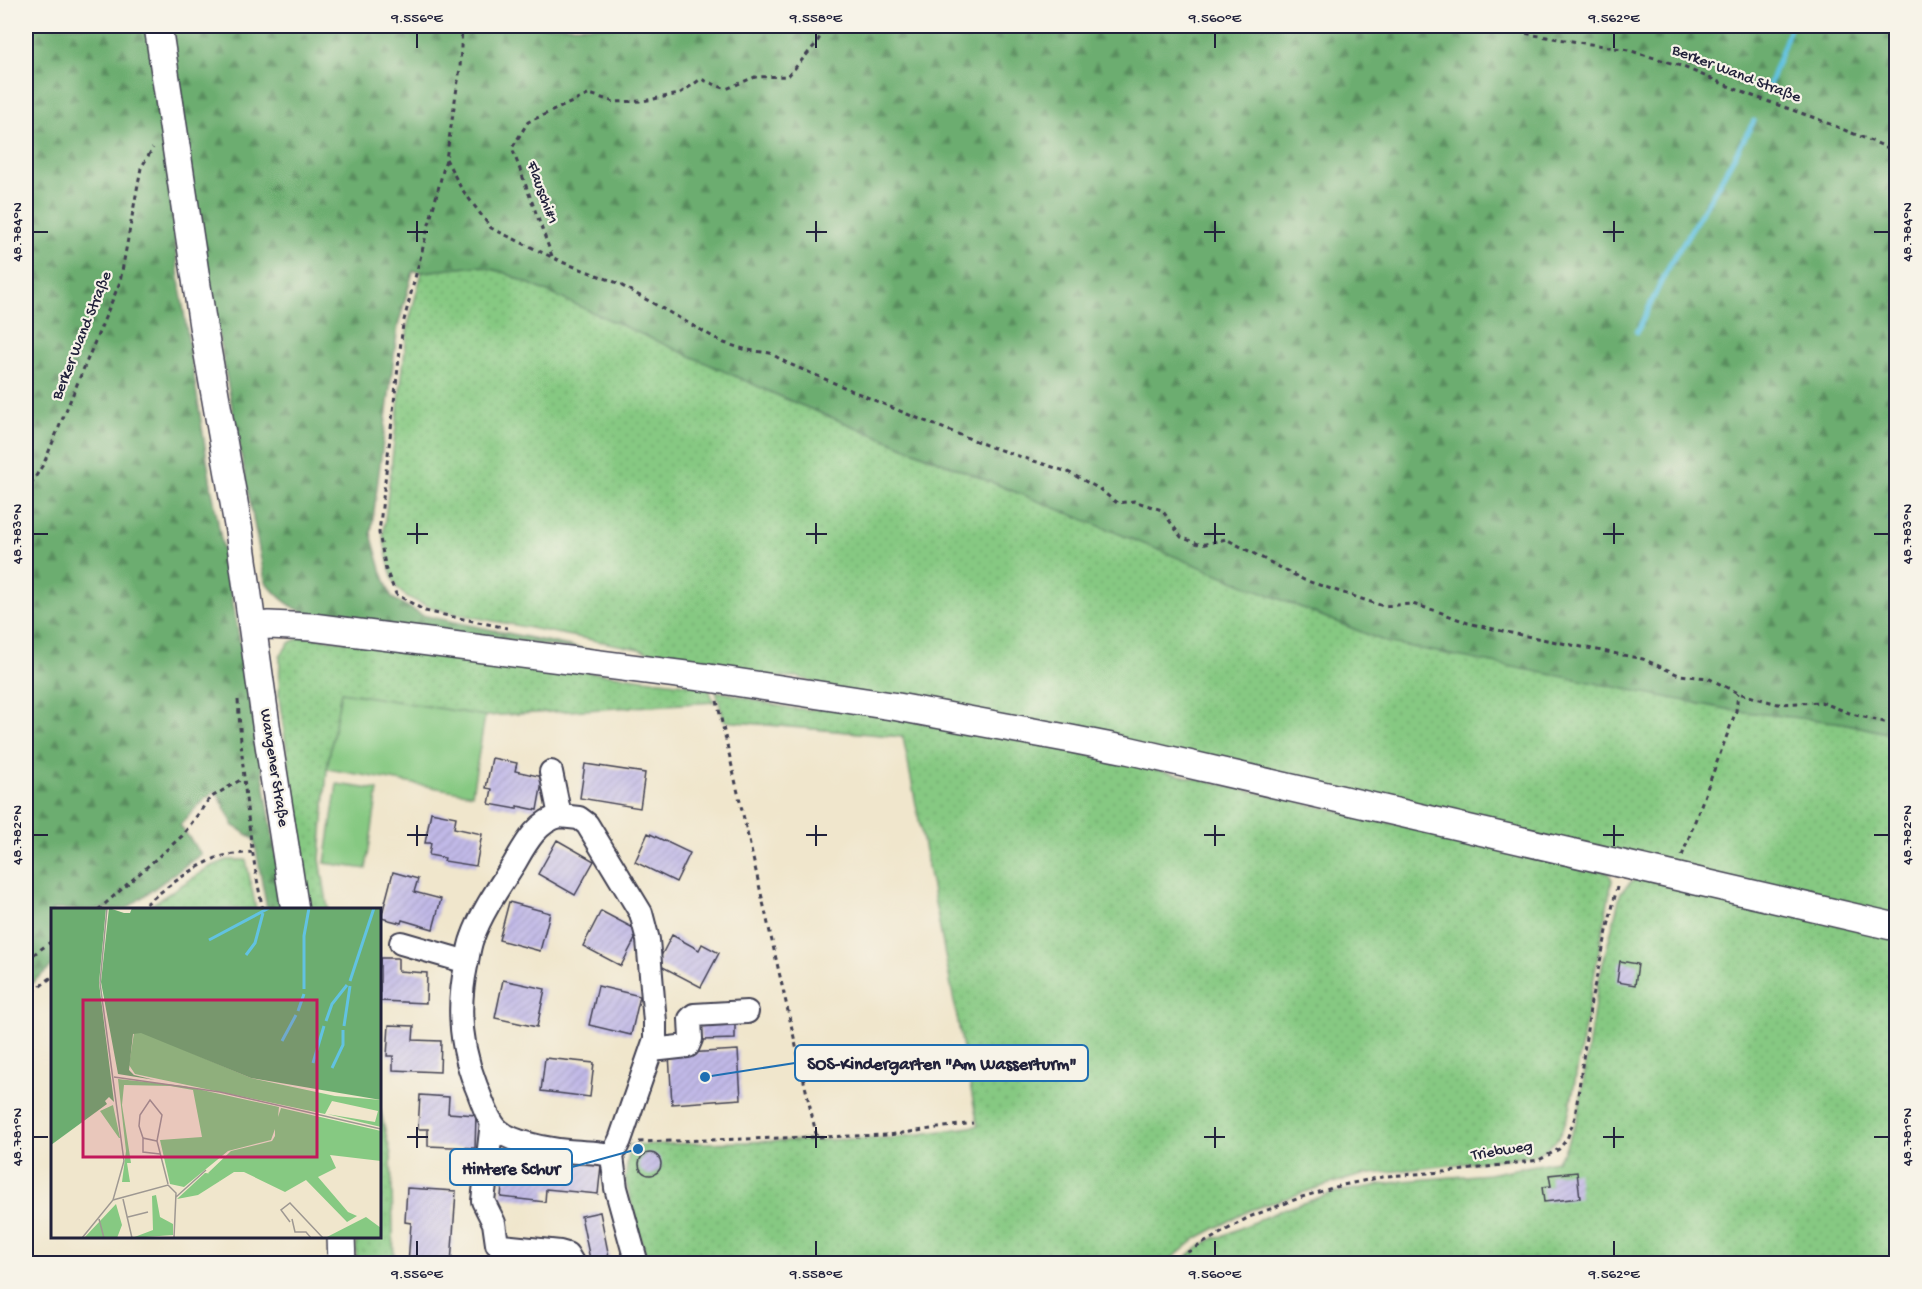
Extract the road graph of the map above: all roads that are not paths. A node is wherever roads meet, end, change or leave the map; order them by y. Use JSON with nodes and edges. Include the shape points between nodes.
{"nodes":[{"id":1,"x":158,"y":26,"type":"edge"},
{"id":2,"x":253,"y":627,"type":"junction"},
{"id":3,"x":551,"y":772,"type":"dead end"},
{"id":4,"x":560,"y":816,"type":"junction"},
{"id":5,"x":296,"y":908,"type":"edge"},
{"id":6,"x":1896,"y":927,"type":"edge"},
{"id":7,"x":401,"y":943,"type":"dead end"},
{"id":8,"x":467,"y":962,"type":"junction"},
{"id":9,"x":747,"y":1012,"type":"dead end"},
{"id":10,"x":652,"y":1050,"type":"junction"},
{"id":11,"x":492,"y":1122,"type":"junction"},
{"id":12,"x":616,"y":1148,"type":"junction"},
{"id":13,"x":341,"y":1238,"type":"edge"},
{"id":14,"x":342,"y":1263,"type":"edge"},
{"id":15,"x":573,"y":1263,"type":"edge"},
{"id":16,"x":637,"y":1263,"type":"edge"}],
"edges":[{"from":1,"to":2,"type":"main road","name":"Wangener Straße"},
{"from":2,"to":5,"type":"main road","name":"Wangener Straße"},
{"from":2,"to":6,"type":"main road","via":[[312,627],[709,678],[898,707],[1127,750]]},
{"from":3,"to":4,"type":"street"},
{"from":4,"to":8,"type":"street","via":[[543,824],[521,852],[471,939]]},
{"from":4,"to":10,"type":"street","via":[[579,818],[587,824],[641,913],[648,940],[656,1022]]},
{"from":7,"to":8,"type":"street"},
{"from":8,"to":11,"type":"street","via":[[461,987],[461,1035]]},
{"from":9,"to":10,"type":"street","via":[[694,1015],[690,1019],[688,1046]]},
{"from":10,"to":12,"type":"street"},
{"from":11,"to":12,"type":"street","via":[[506,1136],[521,1142],[566,1151],[604,1153]]},
{"from":11,"to":15,"type":"street","via":[[483,1201],[494,1223],[497,1244],[560,1252]]},
{"from":12,"to":16,"type":"street","via":[[616,1188]]},
{"from":13,"to":14,"type":"main road"}]}
